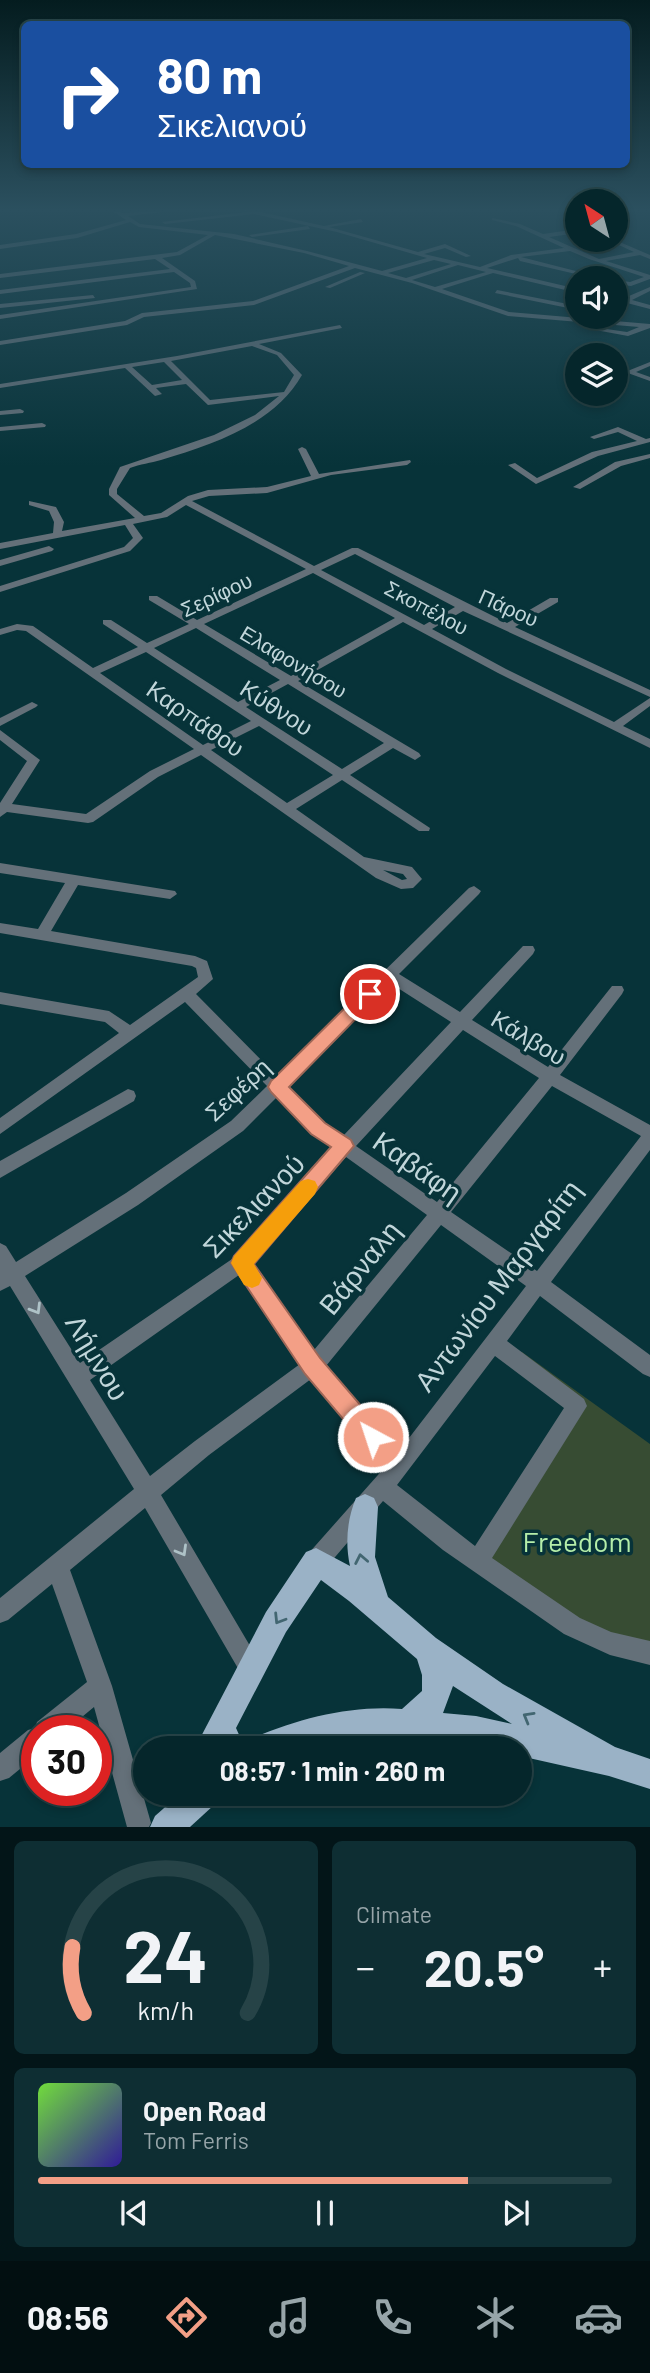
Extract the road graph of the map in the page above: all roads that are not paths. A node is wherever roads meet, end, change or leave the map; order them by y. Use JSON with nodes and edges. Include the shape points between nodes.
{"nodes":[{"id":1,"x":99,"y":295,"type":"edge"},
{"id":2,"x":163,"y":295,"type":"edge"},
{"id":3,"x":276,"y":295,"type":"edge"},
{"id":4,"x":453,"y":295,"type":"edge"},
{"id":5,"x":484,"y":295,"type":"edge"},
{"id":6,"x":512,"y":295,"type":"edge"},
{"id":7,"x":531,"y":295,"type":"edge"},
{"id":8,"x":641,"y":295,"type":"edge"},
{"id":9,"x":97,"y":298,"type":"junction"},
{"id":10,"x":247,"y":298,"type":"dead end"},
{"id":11,"x":525,"y":298,"type":"junction"},
{"id":12,"x":466,"y":300,"type":"junction"},
{"id":13,"x":629,"y":301,"type":"joint"},
{"id":14,"x":104,"y":303,"type":"junction"},
{"id":15,"x":254,"y":303,"type":"junction"},
{"id":16,"x":0,"y":306,"type":"edge"},
{"id":17,"x":565,"y":306,"type":"edge"},
{"id":18,"x":650,"y":307,"type":"edge"},
{"id":19,"x":501,"y":312,"type":"junction"},
{"id":20,"x":0,"y":317,"type":"edge"},
{"id":21,"x":565,"y":318,"type":"edge"},
{"id":22,"x":628,"y":320,"type":"edge"},
{"id":23,"x":648,"y":321,"type":"edge"},
{"id":24,"x":340,"y":327,"type":"dead end"},
{"id":25,"x":600,"y":330,"type":"joint"},
{"id":26,"x":0,"y":343,"type":"edge"},
{"id":27,"x":250,"y":344,"type":"junction"},
{"id":28,"x":165,"y":359,"type":"junction"},
{"id":29,"x":650,"y":364,"type":"edge"},
{"id":30,"x":126,"y":366,"type":"junction"},
{"id":31,"x":650,"y":379,"type":"edge"},
{"id":32,"x":186,"y":382,"type":"junction"},
{"id":33,"x":0,"y":386,"type":"edge"},
{"id":34,"x":151,"y":387,"type":"junction"},
{"id":35,"x":158,"y":394,"type":"dead end"},
{"id":36,"x":287,"y":394,"type":"junction"},
{"id":37,"x":20,"y":411,"type":"dead end"},
{"id":38,"x":0,"y":413,"type":"edge"},
{"id":39,"x":42,"y":425,"type":"dead end"},
{"id":40,"x":0,"y":429,"type":"edge"},
{"id":41,"x":594,"y":437,"type":"dead end"},
{"id":42,"x":645,"y":440,"type":"edge"},
{"id":43,"x":617,"y":443,"type":"dead end"},
{"id":44,"x":302,"y":449,"type":"dead end"},
{"id":45,"x":650,"y":456,"type":"edge"},
{"id":46,"x":407,"y":462,"type":"dead end"},
{"id":47,"x":512,"y":465,"type":"dead end"},
{"id":48,"x":316,"y":476,"type":"junction"},
{"id":49,"x":268,"y":478,"type":"dead end"},
{"id":50,"x":577,"y":487,"type":"dead end"},
{"id":51,"x":274,"y":489,"type":"junction"},
{"id":52,"x":186,"y":501,"type":"junction"},
{"id":53,"x":32,"y":503,"type":"dead end"},
{"id":54,"x":142,"y":519,"type":"junction"},
{"id":55,"x":128,"y":523,"type":"junction"},
{"id":56,"x":57,"y":535,"type":"junction"},
{"id":57,"x":0,"y":546,"type":"edge"},
{"id":58,"x":48,"y":549,"type":"dead end"},
{"id":59,"x":355,"y":550,"type":"joint"},
{"id":60,"x":16,"y":568,"type":"edge"},
{"id":61,"x":314,"y":569,"type":"junction"},
{"id":62,"x":0,"y":589,"type":"edge"},
{"id":63,"x":153,"y":598,"type":"dead end"},
{"id":64,"x":554,"y":600,"type":"dead end"},
{"id":65,"x":463,"y":607,"type":"junction"},
{"id":66,"x":404,"y":617,"type":"junction"},
{"id":67,"x":107,"y":622,"type":"dead end"},
{"id":68,"x":196,"y":624,"type":"junction"},
{"id":69,"x":508,"y":627,"type":"junction"},
{"id":70,"x":426,"y":628,"type":"junction"},
{"id":71,"x":0,"y":632,"type":"edge"},
{"id":72,"x":146,"y":648,"type":"junction"},
{"id":73,"x":92,"y":673,"type":"junction"},
{"id":74,"x":289,"y":680,"type":"junction"},
{"id":75,"x":650,"y":694,"type":"edge"},
{"id":76,"x":650,"y":701,"type":"edge"},
{"id":77,"x":32,"y":705,"type":"dead end"},
{"id":78,"x":238,"y":707,"type":"junction"},
{"id":79,"x":260,"y":721,"type":"junction"},
{"id":80,"x":0,"y":723,"type":"edge"},
{"id":81,"x":615,"y":727,"type":"junction"},
{"id":82,"x":0,"y":734,"type":"edge"},
{"id":83,"x":393,"y":743,"type":"junction"},
{"id":84,"x":650,"y":744,"type":"edge"},
{"id":85,"x":203,"y":751,"type":"junction"},
{"id":86,"x":415,"y":756,"type":"dead end"},
{"id":87,"x":342,"y":774,"type":"junction"},
{"id":88,"x":1,"y":809,"type":"edge"},
{"id":89,"x":287,"y":809,"type":"junction"},
{"id":90,"x":424,"y":828,"type":"dead end"},
{"id":91,"x":363,"y":861,"type":"dead end"},
{"id":92,"x":0,"y":868,"type":"edge"},
{"id":93,"x":74,"y":879,"type":"junction"},
{"id":94,"x":474,"y":891,"type":"dead end"},
{"id":95,"x":170,"y":894,"type":"dead end"},
{"id":96,"x":0,"y":928,"type":"edge"},
{"id":97,"x":42,"y":935,"type":"junction"},
{"id":98,"x":527,"y":950,"type":"dead end"},
{"id":99,"x":389,"y":975,"type":"junction"},
{"id":100,"x":617,"y":990,"type":"dead end"},
{"id":101,"x":185,"y":992,"type":"junction"},
{"id":102,"x":0,"y":998,"type":"edge"},
{"id":103,"x":460,"y":1022,"type":"junction"},
{"id":104,"x":129,"y":1032,"type":"junction"},
{"id":105,"x":550,"y":1077,"type":"junction"},
{"id":106,"x":277,"y":1087,"type":"junction"},
{"id":107,"x":128,"y":1096,"type":"dead end"},
{"id":108,"x":0,"y":1127,"type":"edge"},
{"id":109,"x":650,"y":1135,"type":"edge"},
{"id":110,"x":345,"y":1146,"type":"junction"},
{"id":111,"x":0,"y":1170,"type":"edge"},
{"id":112,"x":439,"y":1213,"type":"junction"},
{"id":113,"x":0,"y":1252,"type":"edge"},
{"id":114,"x":241,"y":1263,"type":"junction"},
{"id":115,"x":7,"y":1278,"type":"edge"},
{"id":116,"x":539,"y":1284,"type":"junction"},
{"id":117,"x":495,"y":1344,"type":"junction"},
{"id":118,"x":313,"y":1366,"type":"junction"},
{"id":119,"x":650,"y":1367,"type":"edge"},
{"id":120,"x":77,"y":1377,"type":"junction"},
{"id":121,"x":399,"y":1467,"type":"junction"},
{"id":122,"x":148,"y":1492,"type":"junction"},
{"id":123,"x":374,"y":1497,"type":"junction"},
{"id":124,"x":478,"y":1561,"type":"junction"},
{"id":125,"x":316,"y":1562,"type":"junction"},
{"id":126,"x":58,"y":1568,"type":"junction"},
{"id":127,"x":379,"y":1608,"type":"junction"},
{"id":128,"x":0,"y":1612,"type":"edge"},
{"id":129,"x":428,"y":1650,"type":"junction"},
{"id":130,"x":650,"y":1653,"type":"edge"},
{"id":131,"x":251,"y":1668,"type":"junction"},
{"id":132,"x":100,"y":1686,"type":"junction"},
{"id":133,"x":65,"y":1715,"type":"edge"},
{"id":134,"x":405,"y":1724,"type":"junction"},
{"id":135,"x":223,"y":1736,"type":"edge"},
{"id":136,"x":296,"y":1736,"type":"edge"},
{"id":137,"x":21,"y":1752,"type":"edge"},
{"id":138,"x":609,"y":1762,"type":"junction"},
{"id":139,"x":0,"y":1769,"type":"edge"},
{"id":140,"x":650,"y":1774,"type":"edge"},
{"id":141,"x":174,"y":1806,"type":"edge"},
{"id":142,"x":185,"y":1806,"type":"edge"},
{"id":143,"x":156,"y":1826,"type":"edge"}],
"edges":[{"from":1,"to":9,"type":"street"},
{"from":2,"to":14,"type":"street","via":[[116,305]]},
{"from":3,"to":15,"type":"street"},
{"from":4,"to":12,"type":"street"},
{"from":5,"to":12,"type":"street"},
{"from":6,"to":11,"type":"street"},
{"from":7,"to":11,"type":"street"},
{"from":8,"to":13,"type":"street"},
{"from":9,"to":14,"type":"street"},
{"from":9,"to":16,"type":"street"},
{"from":10,"to":15,"type":"street"},
{"from":11,"to":17,"type":"street"},
{"from":12,"to":19,"type":"street"},
{"from":13,"to":18,"type":"street"},
{"from":14,"to":20,"type":"street","via":[[59,313]]},
{"from":15,"to":26,"type":"street","via":[[130,317],[127,323]]},
{"from":19,"to":21,"type":"street"},
{"from":19,"to":25,"type":"street","via":[[539,323]]},
{"from":22,"to":23,"type":"street"},
{"from":23,"to":25,"type":"street","via":[[632,334]]},
{"from":24,"to":27,"type":"street"},
{"from":27,"to":28,"type":"street"},
{"from":27,"to":36,"type":"street","via":[[279,354],[298,375]]},
{"from":28,"to":30,"type":"street"},
{"from":28,"to":32,"type":"street"},
{"from":29,"to":31,"type":"street","via":[[629,372]]},
{"from":30,"to":33,"type":"street"},
{"from":30,"to":34,"type":"street"},
{"from":32,"to":34,"type":"street"},
{"from":32,"to":36,"type":"street","via":[[208,403]]},
{"from":34,"to":35,"type":"street"},
{"from":36,"to":54,"type":"street","via":[[277,405],[206,441],[123,469],[113,495]]},
{"from":37,"to":38,"type":"street"},
{"from":39,"to":40,"type":"street"},
{"from":41,"to":42,"type":"street","via":[[615,429]]},
{"from":42,"to":43,"type":"street"},
{"from":42,"to":47,"type":"street","via":[[595,454],[536,481]]},
{"from":44,"to":48,"type":"street"},
{"from":45,"to":50,"type":"street","via":[[618,464]]},
{"from":46,"to":48,"type":"street"},
{"from":48,"to":51,"type":"street"},
{"from":49,"to":51,"type":"street"},
{"from":51,"to":52,"type":"street","via":[[208,492]]},
{"from":52,"to":54,"type":"street","via":[[164,515]]},
{"from":52,"to":61,"type":"street","name":"Σκοπέλου"},
{"from":53,"to":56,"type":"street","via":[[53,509],[59,522]]},
{"from":54,"to":55,"type":"street"},
{"from":55,"to":56,"type":"street"},
{"from":55,"to":60,"type":"street","via":[[138,537],[131,547]]},
{"from":56,"to":57,"type":"street"},
{"from":58,"to":60,"type":"street"},
{"from":59,"to":61,"type":"street","name":"Σερίφου"},
{"from":59,"to":65,"type":"street","name":"Πάρου"},
{"from":60,"to":62,"type":"street"},
{"from":61,"to":66,"type":"street","name":"Σκοπέλου"},
{"from":61,"to":68,"type":"street","name":"Σερίφου"},
{"from":63,"to":68,"type":"street","name":"Ελαφονήσου"},
{"from":64,"to":69,"type":"street"},
{"from":65,"to":69,"type":"street","name":"Πάρου"},
{"from":65,"to":70,"type":"street"},
{"from":66,"to":70,"type":"street","name":"Σκοπέλου"},
{"from":66,"to":74,"type":"street"},
{"from":67,"to":72,"type":"street","name":"Κύθνου"},
{"from":68,"to":72,"type":"street","name":"Σερίφου"},
{"from":68,"to":74,"type":"street","name":"Ελαφονήσου"},
{"from":69,"to":75,"type":"street","name":"Πάρου"},
{"from":70,"to":81,"type":"street","name":"Σκοπέλου"},
{"from":71,"to":73,"type":"street","name":"Καρπάθου","via":[[29,628]]},
{"from":72,"to":73,"type":"street","name":"Σερίφου"},
{"from":72,"to":78,"type":"street","name":"Κύθνου"},
{"from":73,"to":85,"type":"street","name":"Καρπάθου"},
{"from":74,"to":78,"type":"street"},
{"from":74,"to":83,"type":"street","name":"Ελαφονήσου"},
{"from":76,"to":81,"type":"street"},
{"from":77,"to":80,"type":"street"},
{"from":78,"to":79,"type":"street","name":"Κύθνου"},
{"from":79,"to":85,"type":"street"},
{"from":79,"to":87,"type":"street","name":"Κύθνου"},
{"from":81,"to":84,"type":"street","name":"Σκοπέλου"},
{"from":82,"to":88,"type":"street","via":[[34,760]]},
{"from":83,"to":86,"type":"street","name":"Ελαφονήσου"},
{"from":83,"to":87,"type":"street"},
{"from":85,"to":88,"type":"street","via":[[154,774],[88,819]]},
{"from":85,"to":89,"type":"street","name":"Καρπάθου"},
{"from":87,"to":89,"type":"street"},
{"from":87,"to":90,"type":"street","name":"Κύθνου"},
{"from":89,"to":91,"type":"street","name":"Καρπάθου"},
{"from":92,"to":93,"type":"street"},
{"from":93,"to":95,"type":"street"},
{"from":93,"to":97,"type":"street"},
{"from":94,"to":99,"type":"street","name":"Σεφέρη"},
{"from":96,"to":97,"type":"street"},
{"from":97,"to":101,"type":"street","via":[[194,961],[202,965],[206,979]]},
{"from":98,"to":103,"type":"street","name":"Σικελιανού"},
{"from":99,"to":103,"type":"street","name":"Κάλβου"},
{"from":99,"to":106,"type":"street","name":"Σεφέρη"},
{"from":100,"to":105,"type":"street","name":"Βάρναλη"},
{"from":101,"to":104,"type":"street"},
{"from":101,"to":106,"type":"street","name":"Καβάφη"},
{"from":102,"to":104,"type":"street","via":[[109,1017]]},
{"from":103,"to":105,"type":"street","name":"Κάλβου"},
{"from":103,"to":110,"type":"street","name":"Σικελιανού"},
{"from":104,"to":108,"type":"street"},
{"from":105,"to":109,"type":"street","name":"Κάλβου"},
{"from":105,"to":112,"type":"street","name":"Βάρναλη"},
{"from":106,"to":110,"type":"street","name":"Καβάφη","via":[[318,1128]]},
{"from":106,"to":115,"type":"street","name":"Σεφέρη","via":[[237,1126],[199,1154]]},
{"from":107,"to":111,"type":"street"},
{"from":109,"to":116,"type":"street","name":"Αντωνίου Μαργαρίτη"},
{"from":110,"to":112,"type":"street","name":"Καβάφη"},
{"from":110,"to":114,"type":"street","name":"Σικελιανού"},
{"from":112,"to":116,"type":"street","name":"Καβάφη"},
{"from":112,"to":118,"type":"street","name":"Βάρναλη"},
{"from":113,"to":115,"type":"street","name":"Λήμνου"},
{"from":114,"to":118,"type":"street"},
{"from":114,"to":120,"type":"street","name":"Σικελιανού"},
{"from":115,"to":120,"type":"street","name":"Λήμνου","one_way":true},
{"from":116,"to":117,"type":"street","name":"Αντωνίου Μαργαρίτη"},
{"from":116,"to":119,"type":"street","name":"Καβάφη"},
{"from":117,"to":121,"type":"street","name":"Αντωνίου Μαργαρίτη"},
{"from":117,"to":124,"type":"street","via":[[577,1406]]},
{"from":118,"to":121,"type":"street"},
{"from":118,"to":122,"type":"street","name":"Βάρναλη"},
{"from":120,"to":122,"type":"street","name":"Λήμνου"},
{"from":121,"to":123,"type":"street","name":"Αντωνίου Μαργαρίτη"},
{"from":122,"to":126,"type":"street","name":"Βάρναλη"},
{"from":122,"to":131,"type":"street","name":"Λήμνου","one_way":true},
{"from":123,"to":124,"type":"street"},
{"from":123,"to":125,"type":"street","name":"Αντωνίου Μαργαρίτη"},
{"from":127,"to":123,"type":"main road","one_way":true,"via":[[359,1549]]},
{"from":124,"to":130,"type":"street","via":[[572,1626],[610,1643]]},
{"from":125,"to":127,"type":"main road"},
{"from":125,"to":131,"type":"main road","name":"Αντωνίου Μαργαρίτη","one_way":true},
{"from":126,"to":128,"type":"street","name":"Βάρναλη"},
{"from":126,"to":132,"type":"street"},
{"from":127,"to":129,"type":"main road"},
{"from":129,"to":134,"type":"main road","via":[[439,1691],[429,1709]]},
{"from":138,"to":129,"type":"main road","one_way":true,"via":[[520,1713]]},
{"from":131,"to":135,"type":"main road","name":"Αντωνίου Μαργαρίτη"},
{"from":132,"to":133,"type":"street"},
{"from":132,"to":143,"type":"street"},
{"from":134,"to":136,"type":"main road","via":[[340,1726]]},
{"from":134,"to":138,"type":"main road","via":[[476,1731]]},
{"from":137,"to":139,"type":"street"},
{"from":138,"to":140,"type":"main road"},
{"from":141,"to":143,"type":"main road"},
{"from":142,"to":143,"type":"main road"}]}
